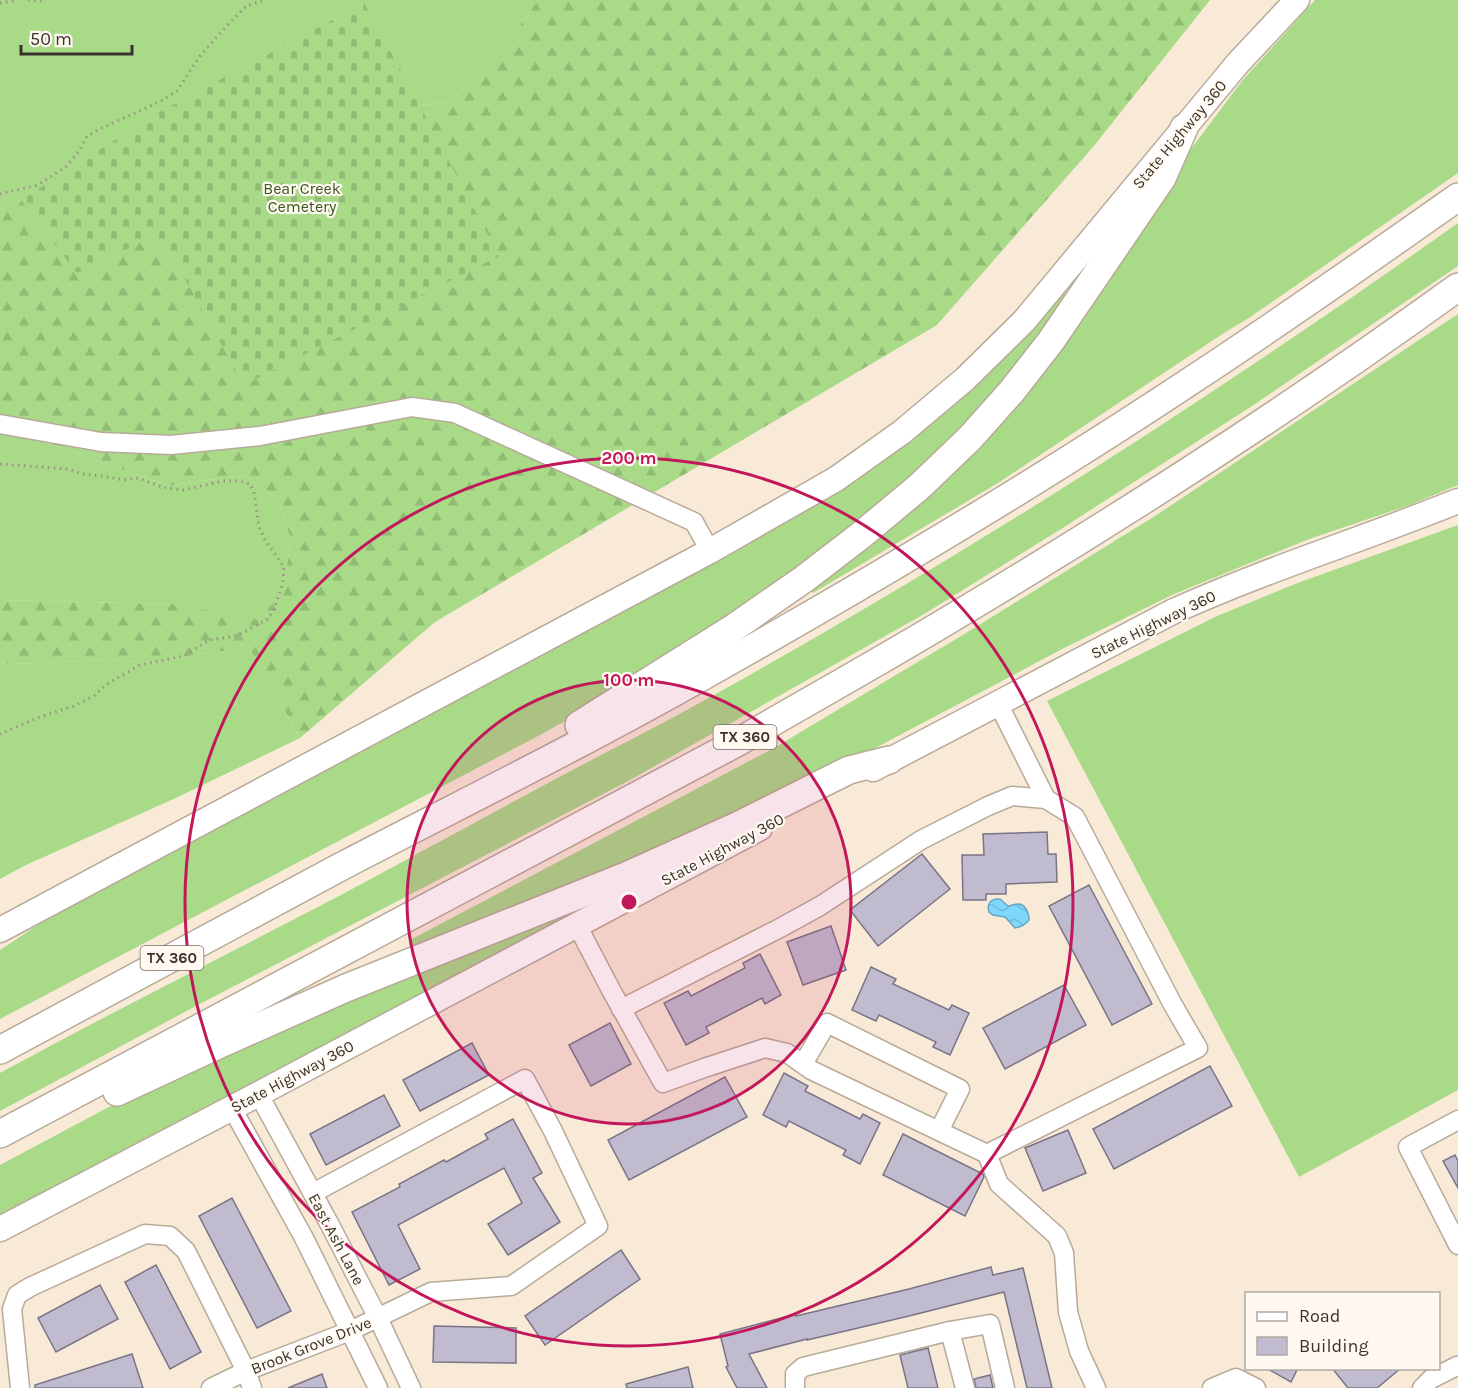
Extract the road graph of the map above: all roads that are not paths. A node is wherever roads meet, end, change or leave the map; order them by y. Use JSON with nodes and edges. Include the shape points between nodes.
{"nodes":[{"id":1,"x":1297,"y":0,"type":"edge"},
{"id":2,"x":1184,"y":128,"type":"junction"},
{"id":3,"x":1458,"y":197,"type":"edge"},
{"id":4,"x":1458,"y":287,"type":"edge"},
{"id":5,"x":0,"y":424,"type":"edge"},
{"id":6,"x":1458,"y":501,"type":"edge"},
{"id":7,"x":710,"y":552,"type":"junction"},
{"id":8,"x":998,"y":703,"type":"junction"},
{"id":9,"x":889,"y":760,"type":"junction"},
{"id":10,"x":532,"y":769,"type":"junction"},
{"id":11,"x":1046,"y":799,"type":"junction"},
{"id":12,"x":577,"y":925,"type":"junction"},
{"id":13,"x":0,"y":930,"type":"edge"},
{"id":14,"x":621,"y":1009,"type":"junction"},
{"id":15,"x":0,"y":1050,"type":"edge"},
{"id":16,"x":803,"y":1064,"type":"junction"},
{"id":17,"x":258,"y":1093,"type":"junction"},
{"id":18,"x":232,"y":1108,"type":"junction"},
{"id":19,"x":1458,"y":1120,"type":"edge"},
{"id":20,"x":939,"y":1131,"type":"junction"},
{"id":21,"x":0,"y":1134,"type":"edge"},
{"id":22,"x":0,"y":1145,"type":"edge"},
{"id":23,"x":987,"y":1154,"type":"junction"},
{"id":24,"x":313,"y":1194,"type":"junction"},
{"id":25,"x":0,"y":1228,"type":"edge"},
{"id":26,"x":1458,"y":1245,"type":"edge"},
{"id":27,"x":378,"y":1318,"type":"junction"},
{"id":28,"x":350,"y":1331,"type":"junction"},
{"id":29,"x":950,"y":1331,"type":"junction"},
{"id":30,"x":1458,"y":1367,"type":"edge"},
{"id":31,"x":246,"y":1371,"type":"junction"},
{"id":32,"x":20,"y":1388,"type":"edge"},
{"id":33,"x":211,"y":1388,"type":"edge"},
{"id":34,"x":252,"y":1388,"type":"edge"},
{"id":35,"x":378,"y":1388,"type":"edge"},
{"id":36,"x":411,"y":1388,"type":"edge"},
{"id":37,"x":795,"y":1388,"type":"edge"},
{"id":38,"x":965,"y":1388,"type":"edge"},
{"id":39,"x":1005,"y":1388,"type":"edge"},
{"id":40,"x":1096,"y":1388,"type":"edge"},
{"id":41,"x":1212,"y":1388,"type":"edge"},
{"id":42,"x":1256,"y":1388,"type":"edge"},
{"id":43,"x":1422,"y":1388,"type":"edge"}],
"edges":[{"from":1,"to":2,"type":"main road","name":"State Highway 360"},
{"from":2,"to":7,"type":"main road","name":"State Highway 360","via":[[1024,321],[965,379],[902,432],[836,479]]},
{"from":2,"to":10,"type":"highway","via":[[1162,178],[1051,341],[970,438],[919,487],[804,579],[569,731]]},
{"from":3,"to":10,"type":"highway","number":"TX 360","via":[[1192,381],[1006,498],[721,667]]},
{"from":4,"to":21,"type":"highway","number":"TX 360","via":[[1238,438],[1054,556],[889,655],[738,742]]},
{"from":5,"to":7,"type":"street","via":[[101,442],[171,445],[260,436],[412,407],[455,413],[694,522]]},
{"from":6,"to":8,"type":"main road","name":"State Highway 360","via":[[1221,590]]},
{"from":7,"to":13,"type":"main road","name":"State Highway 360"},
{"from":8,"to":9,"type":"main road","name":"State Highway 360"},
{"from":8,"to":11,"type":"street"},
{"from":9,"to":12,"type":"main road","name":"State Highway 360"},
{"from":9,"to":22,"type":"highway","via":[[849,770],[626,876],[346,988],[135,1083],[23,1140]]},
{"from":10,"to":15,"type":"highway","number":"TX 360"},
{"from":11,"to":14,"type":"street","via":[[1012,796],[988,806],[921,840],[820,906]]},
{"from":11,"to":23,"type":"street","via":[[1075,817],[1198,1048]]},
{"from":12,"to":14,"type":"street"},
{"from":12,"to":17,"type":"main road","name":"State Highway 360"},
{"from":14,"to":16,"type":"street","via":[[663,1083],[765,1048],[787,1053]]},
{"from":16,"to":20,"type":"street"},
{"from":16,"to":20,"type":"street","via":[[827,1023],[960,1089]]},
{"from":17,"to":18,"type":"main road","name":"State Highway 360"},
{"from":17,"to":24,"type":"street","name":"East Ash Lane"},
{"from":18,"to":25,"type":"main road","name":"State Highway 360"},
{"from":18,"to":28,"type":"street","name":"East Ash Lane"},
{"from":19,"to":26,"type":"street","via":[[1408,1147]]},
{"from":20,"to":23,"type":"street"},
{"from":23,"to":40,"type":"street","via":[[999,1184],[1056,1236],[1064,1254],[1068,1312],[1078,1351]]},
{"from":24,"to":27,"type":"street","name":"East Ash Lane"},
{"from":24,"to":27,"type":"street","name":"Brook Grove Drive","via":[[525,1079],[553,1131],[598,1227],[511,1286],[431,1292]]},
{"from":27,"to":28,"type":"street","name":"Brook Grove Drive"},
{"from":27,"to":36,"type":"street","name":"East Ash Lane"},
{"from":28,"to":31,"type":"street","name":"Brook Grove Drive"},
{"from":28,"to":35,"type":"street","name":"East Ash Lane"},
{"from":29,"to":37,"type":"street","via":[[803,1367],[795,1374]]},
{"from":29,"to":38,"type":"street"},
{"from":29,"to":39,"type":"street","via":[[990,1324]]},
{"from":30,"to":43,"type":"street","via":[[1431,1379]]},
{"from":31,"to":32,"type":"street","via":[[186,1251],[170,1236],[145,1234],[17,1295],[12,1309]]},
{"from":31,"to":33,"type":"street","name":"Brook Grove Drive"},
{"from":31,"to":34,"type":"street"},
{"from":41,"to":42,"type":"street","via":[[1236,1378]]}]}
